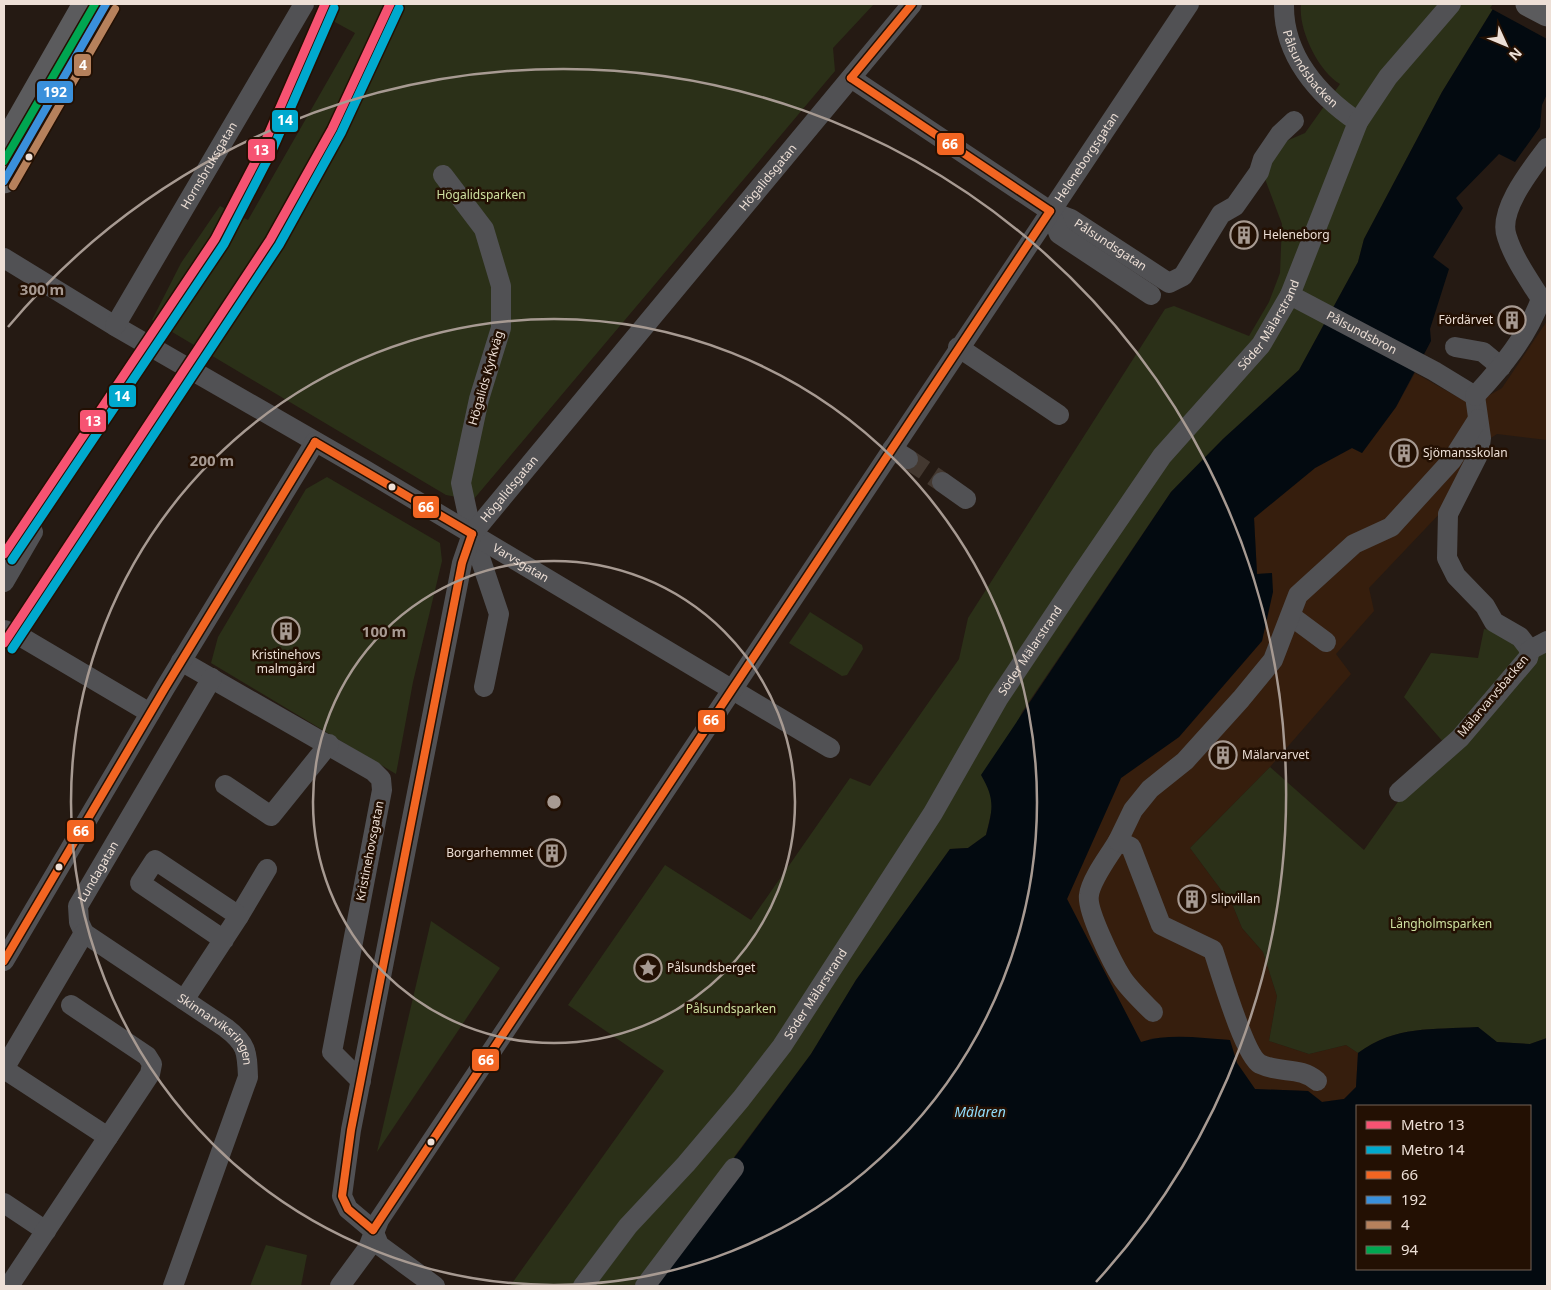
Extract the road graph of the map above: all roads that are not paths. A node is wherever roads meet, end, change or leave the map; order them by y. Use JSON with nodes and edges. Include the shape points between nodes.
{"nodes":[{"id":1,"x":85,"y":4,"type":"edge"},
{"id":2,"x":106,"y":4,"type":"edge"},
{"id":3,"x":304,"y":4,"type":"edge"},
{"id":4,"x":912,"y":4,"type":"edge"},
{"id":5,"x":1189,"y":4,"type":"edge"},
{"id":6,"x":1284,"y":4,"type":"edge"},
{"id":7,"x":1451,"y":4,"type":"edge"},
{"id":8,"x":1528,"y":4,"type":"edge"},
{"id":9,"x":1547,"y":14,"type":"edge"},
{"id":10,"x":851,"y":78,"type":"junction"},
{"id":11,"x":1294,"y":121,"type":"dead end"},
{"id":12,"x":1358,"y":122,"type":"junction"},
{"id":13,"x":4,"y":146,"type":"edge"},
{"id":14,"x":1547,"y":148,"type":"edge"},
{"id":15,"x":443,"y":175,"type":"dead end"},
{"id":16,"x":4,"y":181,"type":"edge"},
{"id":17,"x":1050,"y":211,"type":"junction"},
{"id":18,"x":4,"y":258,"type":"edge"},
{"id":19,"x":1151,"y":295,"type":"dead end"},
{"id":20,"x":1290,"y":295,"type":"junction"},
{"id":21,"x":1544,"y":296,"type":"edge"},
{"id":22,"x":115,"y":326,"type":"junction"},
{"id":23,"x":958,"y":347,"type":"junction"},
{"id":24,"x":1455,"y":347,"type":"dead end"},
{"id":25,"x":1501,"y":367,"type":"junction"},
{"id":26,"x":1475,"y":396,"type":"junction"},
{"id":27,"x":1059,"y":415,"type":"dead end"},
{"id":28,"x":1478,"y":419,"type":"junction"},
{"id":29,"x":315,"y":442,"type":"junction"},
{"id":30,"x":942,"y":482,"type":"tunnel mouth"},
{"id":31,"x":966,"y":499,"type":"dead end"},
{"id":32,"x":33,"y":532,"type":"dead end"},
{"id":33,"x":472,"y":534,"type":"junction"},
{"id":34,"x":4,"y":582,"type":"edge"},
{"id":35,"x":1290,"y":616,"type":"junction"},
{"id":36,"x":4,"y":630,"type":"edge"},
{"id":37,"x":1326,"y":642,"type":"dead end"},
{"id":38,"x":1539,"y":646,"type":"edge"},
{"id":39,"x":182,"y":661,"type":"junction"},
{"id":40,"x":212,"y":678,"type":"junction"},
{"id":41,"x":484,"y":687,"type":"dead end"},
{"id":42,"x":734,"y":689,"type":"junction"},
{"id":43,"x":150,"y":713,"type":"junction"},
{"id":44,"x":328,"y":744,"type":"junction"},
{"id":45,"x":830,"y":748,"type":"dead end"},
{"id":46,"x":225,"y":785,"type":"dead end"},
{"id":47,"x":1399,"y":792,"type":"dead end"},
{"id":48,"x":1118,"y":841,"type":"junction"},
{"id":49,"x":267,"y":869,"type":"dead end"},
{"id":50,"x":240,"y":916,"type":"junction"},
{"id":51,"x":84,"y":933,"type":"junction"},
{"id":52,"x":224,"y":940,"type":"junction"},
{"id":53,"x":4,"y":961,"type":"edge"},
{"id":54,"x":184,"y":1000,"type":"junction"},
{"id":55,"x":71,"y":1005,"type":"dead end"},
{"id":56,"x":1153,"y":1012,"type":"dead end"},
{"id":57,"x":4,"y":1069,"type":"edge"},
{"id":58,"x":361,"y":1081,"type":"junction"},
{"id":59,"x":1317,"y":1082,"type":"dead end"},
{"id":60,"x":108,"y":1137,"type":"junction"},
{"id":61,"x":734,"y":1168,"type":"dead end"},
{"id":62,"x":4,"y":1203,"type":"edge"},
{"id":63,"x":373,"y":1230,"type":"junction"},
{"id":64,"x":46,"y":1231,"type":"junction"},
{"id":65,"x":9,"y":1286,"type":"edge"},
{"id":66,"x":174,"y":1286,"type":"edge"},
{"id":67,"x":340,"y":1286,"type":"edge"},
{"id":68,"x":435,"y":1286,"type":"edge"},
{"id":69,"x":583,"y":1286,"type":"edge"},
{"id":70,"x":645,"y":1286,"type":"edge"}],
"edges":[{"from":1,"to":13,"type":"main road"},
{"from":2,"to":16,"type":"main road"},
{"from":3,"to":22,"type":"street","name":"Hornsbruksgatan"},
{"from":4,"to":10,"type":"street","name":"Högalidsgatan"},
{"from":5,"to":17,"type":"street","name":"Heleneborgsgatan"},
{"from":6,"to":12,"type":"street","name":"Pålsundsbacken","via":[[1292,44],[1308,76],[1324,96]]},
{"from":7,"to":12,"type":"street","name":"Söder Mälarstrand","via":[[1388,77]]},
{"from":8,"to":9,"type":"main road"},
{"from":10,"to":17,"type":"street","name":"Pålsundsgatan"},
{"from":10,"to":33,"type":"street","name":"Högalidsgatan"},
{"from":11,"to":17,"type":"street","name":"Pålsundsgatan","via":[[1280,134],[1235,206],[1221,214],[1183,276],[1169,283],[1071,219]]},
{"from":12,"to":20,"type":"street","name":"Söder Mälarstrand"},
{"from":14,"to":21,"type":"street","via":[[1529,171],[1510,205],[1505,222],[1506,236]]},
{"from":15,"to":33,"type":"street","name":"Högalids Kyrkväg","via":[[484,229],[500,286],[501,328],[477,406],[461,483]]},
{"from":17,"to":19,"type":"street","name":"Pålsundsgatan","via":[[1059,234]]},
{"from":17,"to":23,"type":"street","name":"Heleneborgsgatan"},
{"from":18,"to":22,"type":"street","name":"Varvsgatan"},
{"from":20,"to":26,"type":"street","name":"Pålsundsbron"},
{"from":20,"to":69,"type":"street","name":"Söder Mälarstrand","via":[[1261,345],[1162,456],[1080,576],[998,699],[933,813],[782,1046],[692,1157],[628,1226]]},
{"from":21,"to":25,"type":"street","via":[[1533,321]]},
{"from":22,"to":29,"type":"street","name":"Varvsgatan"},
{"from":23,"to":27,"type":"street"},
{"from":23,"to":42,"type":"street","name":"Heleneborgsgatan","via":[[900,454]]},
{"from":24,"to":25,"type":"street","via":[[1483,352]]},
{"from":25,"to":26,"type":"street"},
{"from":26,"to":28,"type":"street","name":"Mälarvarvsbacken"},
{"from":28,"to":35,"type":"street","via":[[1452,460],[1392,527],[1354,544],[1298,595]]},
{"from":28,"to":38,"type":"street","name":"Mälarvarvsbacken","via":[[1479,453],[1448,514],[1447,558],[1456,576],[1485,606],[1494,622]]},
{"from":29,"to":33,"type":"street","name":"Varvsgatan"},
{"from":29,"to":39,"type":"street"},
{"from":30,"to":31,"type":"street"},
{"from":32,"to":34,"type":"street"},
{"from":33,"to":41,"type":"street","name":"Högalids Kyrkväg","via":[[498,614]]},
{"from":33,"to":42,"type":"street","name":"Varvsgatan"},
{"from":33,"to":58,"type":"street","name":"Högalidsgatan","via":[[462,563]]},
{"from":35,"to":37,"type":"street"},
{"from":35,"to":48,"type":"street","via":[[1273,660],[1185,761],[1150,789],[1133,810]]},
{"from":36,"to":43,"type":"street","via":[[18,635]]},
{"from":38,"to":47,"type":"street","name":"Mälarvarvsbacken","via":[[1460,738]]},
{"from":39,"to":40,"type":"street","name":"Kristinehovsgatan"},
{"from":39,"to":43,"type":"street"},
{"from":40,"to":44,"type":"street","name":"Kristinehovsgatan"},
{"from":40,"to":51,"type":"street","name":"Lundagatan","via":[[78,906],[78,922]]},
{"from":42,"to":45,"type":"street","name":"Varvsgatan"},
{"from":42,"to":63,"type":"street","name":"Heleneborgsgatan"},
{"from":43,"to":53,"type":"street"},
{"from":44,"to":46,"type":"street","via":[[271,816]]},
{"from":44,"to":58,"type":"street","name":"Kristinehovsgatan","via":[[381,779],[382,790],[332,1052]]},
{"from":48,"to":56,"type":"street","via":[[1091,887],[1088,899],[1114,965],[1123,980]]},
{"from":48,"to":59,"type":"street","via":[[1131,847],[1162,925],[1213,950],[1246,1045],[1258,1063],[1281,1071],[1308,1073]]},
{"from":49,"to":50,"type":"street"},
{"from":50,"to":52,"type":"street"},
{"from":50,"to":52,"type":"street","via":[[155,860],[140,883]]},
{"from":51,"to":54,"type":"street","name":"Skinnarviksringen"},
{"from":51,"to":57,"type":"street"},
{"from":52,"to":54,"type":"street"},
{"from":54,"to":66,"type":"street","name":"Skinnarviksringen","via":[[238,1038],[247,1051],[248,1077]]},
{"from":55,"to":60,"type":"street","via":[[147,1056],[152,1064],[150,1074]]},
{"from":57,"to":60,"type":"street"},
{"from":58,"to":63,"type":"street","name":"Högalidsgatan","via":[[342,1196],[348,1209]]},
{"from":60,"to":64,"type":"street"},
{"from":61,"to":70,"type":"street"},
{"from":62,"to":64,"type":"street"},
{"from":63,"to":67,"type":"street","name":"Heleneborgsgatan","via":[[368,1248]]},
{"from":63,"to":68,"type":"street","name":"Högalidsgatan","via":[[379,1245]]},
{"from":64,"to":65,"type":"street"}]}
